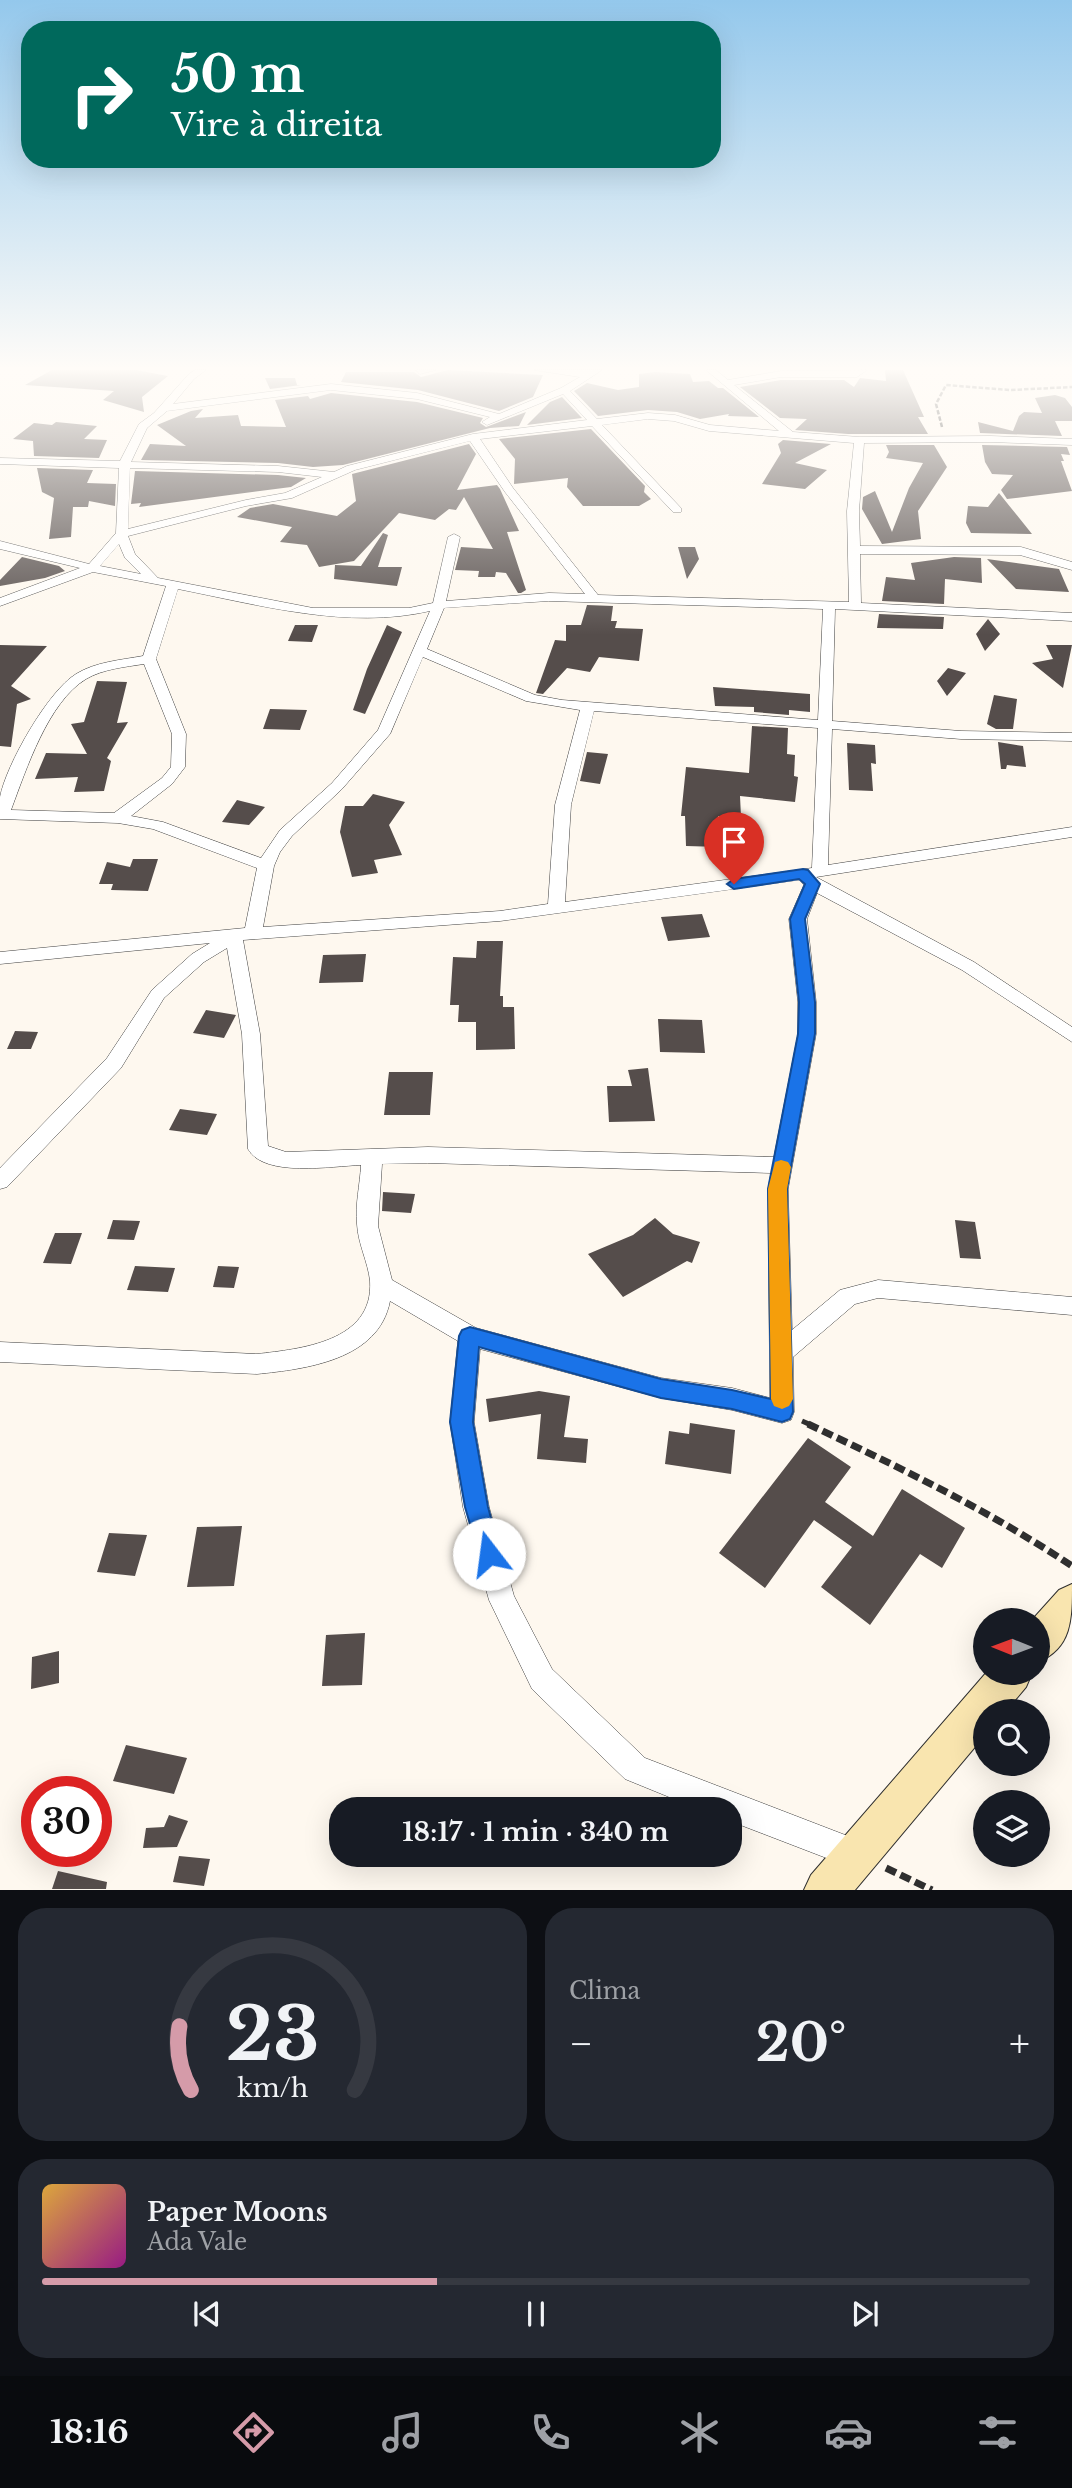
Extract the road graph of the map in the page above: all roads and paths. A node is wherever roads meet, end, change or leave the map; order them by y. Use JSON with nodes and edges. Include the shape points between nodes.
{"nodes":[{"id":1,"x":127,"y":458,"type":"edge"},
{"id":2,"x":388,"y":458,"type":"edge"},
{"id":3,"x":488,"y":458,"type":"edge"},
{"id":4,"x":630,"y":458,"type":"edge"},
{"id":5,"x":857,"y":458,"type":"edge"},
{"id":6,"x":0,"y":461,"type":"edge"},
{"id":7,"x":124,"y":465,"type":"junction"},
{"id":8,"x":335,"y":475,"type":"junction"},
{"id":9,"x":677,"y":510,"type":"dead end"},
{"id":10,"x":122,"y":534,"type":"junction"},
{"id":11,"x":454,"y":537,"type":"dead end"},
{"id":12,"x":0,"y":545,"type":"edge"},
{"id":13,"x":853,"y":550,"type":"junction"},
{"id":14,"x":1072,"y":566,"type":"edge"},
{"id":15,"x":92,"y":568,"type":"junction"},
{"id":16,"x":154,"y":580,"type":"junction"},
{"id":17,"x":173,"y":584,"type":"junction"},
{"id":18,"x":594,"y":598,"type":"junction"},
{"id":19,"x":0,"y":602,"type":"edge"},
{"id":20,"x":439,"y":605,"type":"junction"},
{"id":21,"x":829,"y":605,"type":"junction"},
{"id":22,"x":855,"y":606,"type":"junction"},
{"id":23,"x":1072,"y":617,"type":"edge"},
{"id":24,"x":421,"y":651,"type":"junction"},
{"id":25,"x":149,"y":659,"type":"junction"},
{"id":26,"x":588,"y":707,"type":"junction"},
{"id":27,"x":824,"y":724,"type":"junction"},
{"id":28,"x":1072,"y":737,"type":"edge"},
{"id":29,"x":1,"y":814,"type":"edge"},
{"id":30,"x":118,"y":818,"type":"junction"},
{"id":31,"x":1072,"y":832,"type":"edge"},
{"id":32,"x":266,"y":866,"type":"junction"},
{"id":33,"x":812,"y":876,"type":"junction"},
{"id":34,"x":556,"y":908,"type":"junction"},
{"id":35,"x":244,"y":935,"type":"junction"},
{"id":36,"x":0,"y":958,"type":"edge"},
{"id":37,"x":1072,"y":1036,"type":"edge"},
{"id":38,"x":372,"y":1158,"type":"junction"},
{"id":39,"x":782,"y":1165,"type":"junction"},
{"id":40,"x":0,"y":1181,"type":"edge"},
{"id":41,"x":382,"y":1285,"type":"junction"},
{"id":42,"x":1072,"y":1306,"type":"edge"},
{"id":43,"x":470,"y":1336,"type":"junction"},
{"id":44,"x":0,"y":1352,"type":"edge"},
{"id":45,"x":781,"y":1353,"type":"junction"},
{"id":46,"x":782,"y":1412,"type":"junction"},
{"id":47,"x":1072,"y":1566,"type":"edge"},
{"id":48,"x":1072,"y":1603,"type":"edge"},
{"id":49,"x":1050,"y":1629,"type":"edge"},
{"id":50,"x":1002,"y":1685,"type":"edge"},
{"id":51,"x":855,"y":1854,"type":"junction"},
{"id":52,"x":826,"y":1889,"type":"edge"},
{"id":53,"x":932,"y":1889,"type":"edge"}],
"edges":[{"from":1,"to":7,"type":"street"},
{"from":2,"to":8,"type":"street"},
{"from":3,"to":18,"type":"street"},
{"from":4,"to":9,"type":"street"},
{"from":5,"to":13,"type":"street"},
{"from":6,"to":7,"type":"street"},
{"from":7,"to":8,"type":"street"},
{"from":7,"to":10,"type":"street"},
{"from":8,"to":10,"type":"street","via":[[288,496]]},
{"from":10,"to":15,"type":"street"},
{"from":10,"to":16,"type":"street","via":[[129,555]]},
{"from":11,"to":20,"type":"street"},
{"from":12,"to":15,"type":"street"},
{"from":13,"to":14,"type":"street","via":[[1021,551]]},
{"from":13,"to":22,"type":"street"},
{"from":15,"to":16,"type":"street"},
{"from":15,"to":19,"type":"street"},
{"from":16,"to":17,"type":"street"},
{"from":17,"to":20,"type":"street","via":[[313,612],[409,612]]},
{"from":17,"to":25,"type":"street"},
{"from":18,"to":20,"type":"street"},
{"from":18,"to":21,"type":"street"},
{"from":20,"to":24,"type":"street"},
{"from":21,"to":22,"type":"street"},
{"from":21,"to":27,"type":"street"},
{"from":22,"to":23,"type":"street"},
{"from":24,"to":26,"type":"street","via":[[531,698]]},
{"from":24,"to":32,"type":"street","via":[[384,732],[337,786],[286,833]]},
{"from":25,"to":29,"type":"street","via":[[79,677],[30,742]]},
{"from":25,"to":30,"type":"street","via":[[179,734],[177,767],[167,781]]},
{"from":26,"to":27,"type":"street"},
{"from":26,"to":34,"type":"street","via":[[563,805]]},
{"from":27,"to":28,"type":"street","via":[[961,735]]},
{"from":27,"to":33,"type":"street"},
{"from":29,"to":30,"type":"street"},
{"from":30,"to":32,"type":"street","via":[[174,830]]},
{"from":31,"to":33,"type":"street"},
{"from":32,"to":35,"type":"street"},
{"from":33,"to":34,"type":"street"},
{"from":33,"to":37,"type":"street","via":[[946,953]]},
{"from":33,"to":39,"type":"street","via":[[797,919],[807,1034]]},
{"from":34,"to":35,"type":"street"},
{"from":35,"to":36,"type":"street"},
{"from":35,"to":38,"type":"street","via":[[258,1149],[265,1156],[286,1160]]},
{"from":35,"to":40,"type":"street","via":[[198,958],[158,994],[114,1063]]},
{"from":38,"to":39,"type":"street","via":[[428,1155]]},
{"from":38,"to":41,"type":"street","via":[[367,1218],[371,1252]]},
{"from":39,"to":45,"type":"street","via":[[778,1189]]},
{"from":41,"to":43,"type":"street"},
{"from":41,"to":44,"type":"street","via":[[372,1323],[354,1341],[292,1360],[257,1364]]},
{"from":42,"to":45,"type":"street","via":[[878,1289],[848,1297]]},
{"from":43,"to":46,"type":"street","via":[[661,1388]]},
{"from":43,"to":51,"type":"street","via":[[461,1422],[476,1507],[502,1600],[542,1679],[635,1769]]},
{"from":45,"to":46,"type":"street"},
{"from":46,"to":47,"type":"path","via":[[931,1483],[1013,1527]]},
{"from":48,"to":49,"type":"main road"},
{"from":50,"to":51,"type":"main road"},
{"from":51,"to":52,"type":"main road"},
{"from":51,"to":53,"type":"path"}]}
